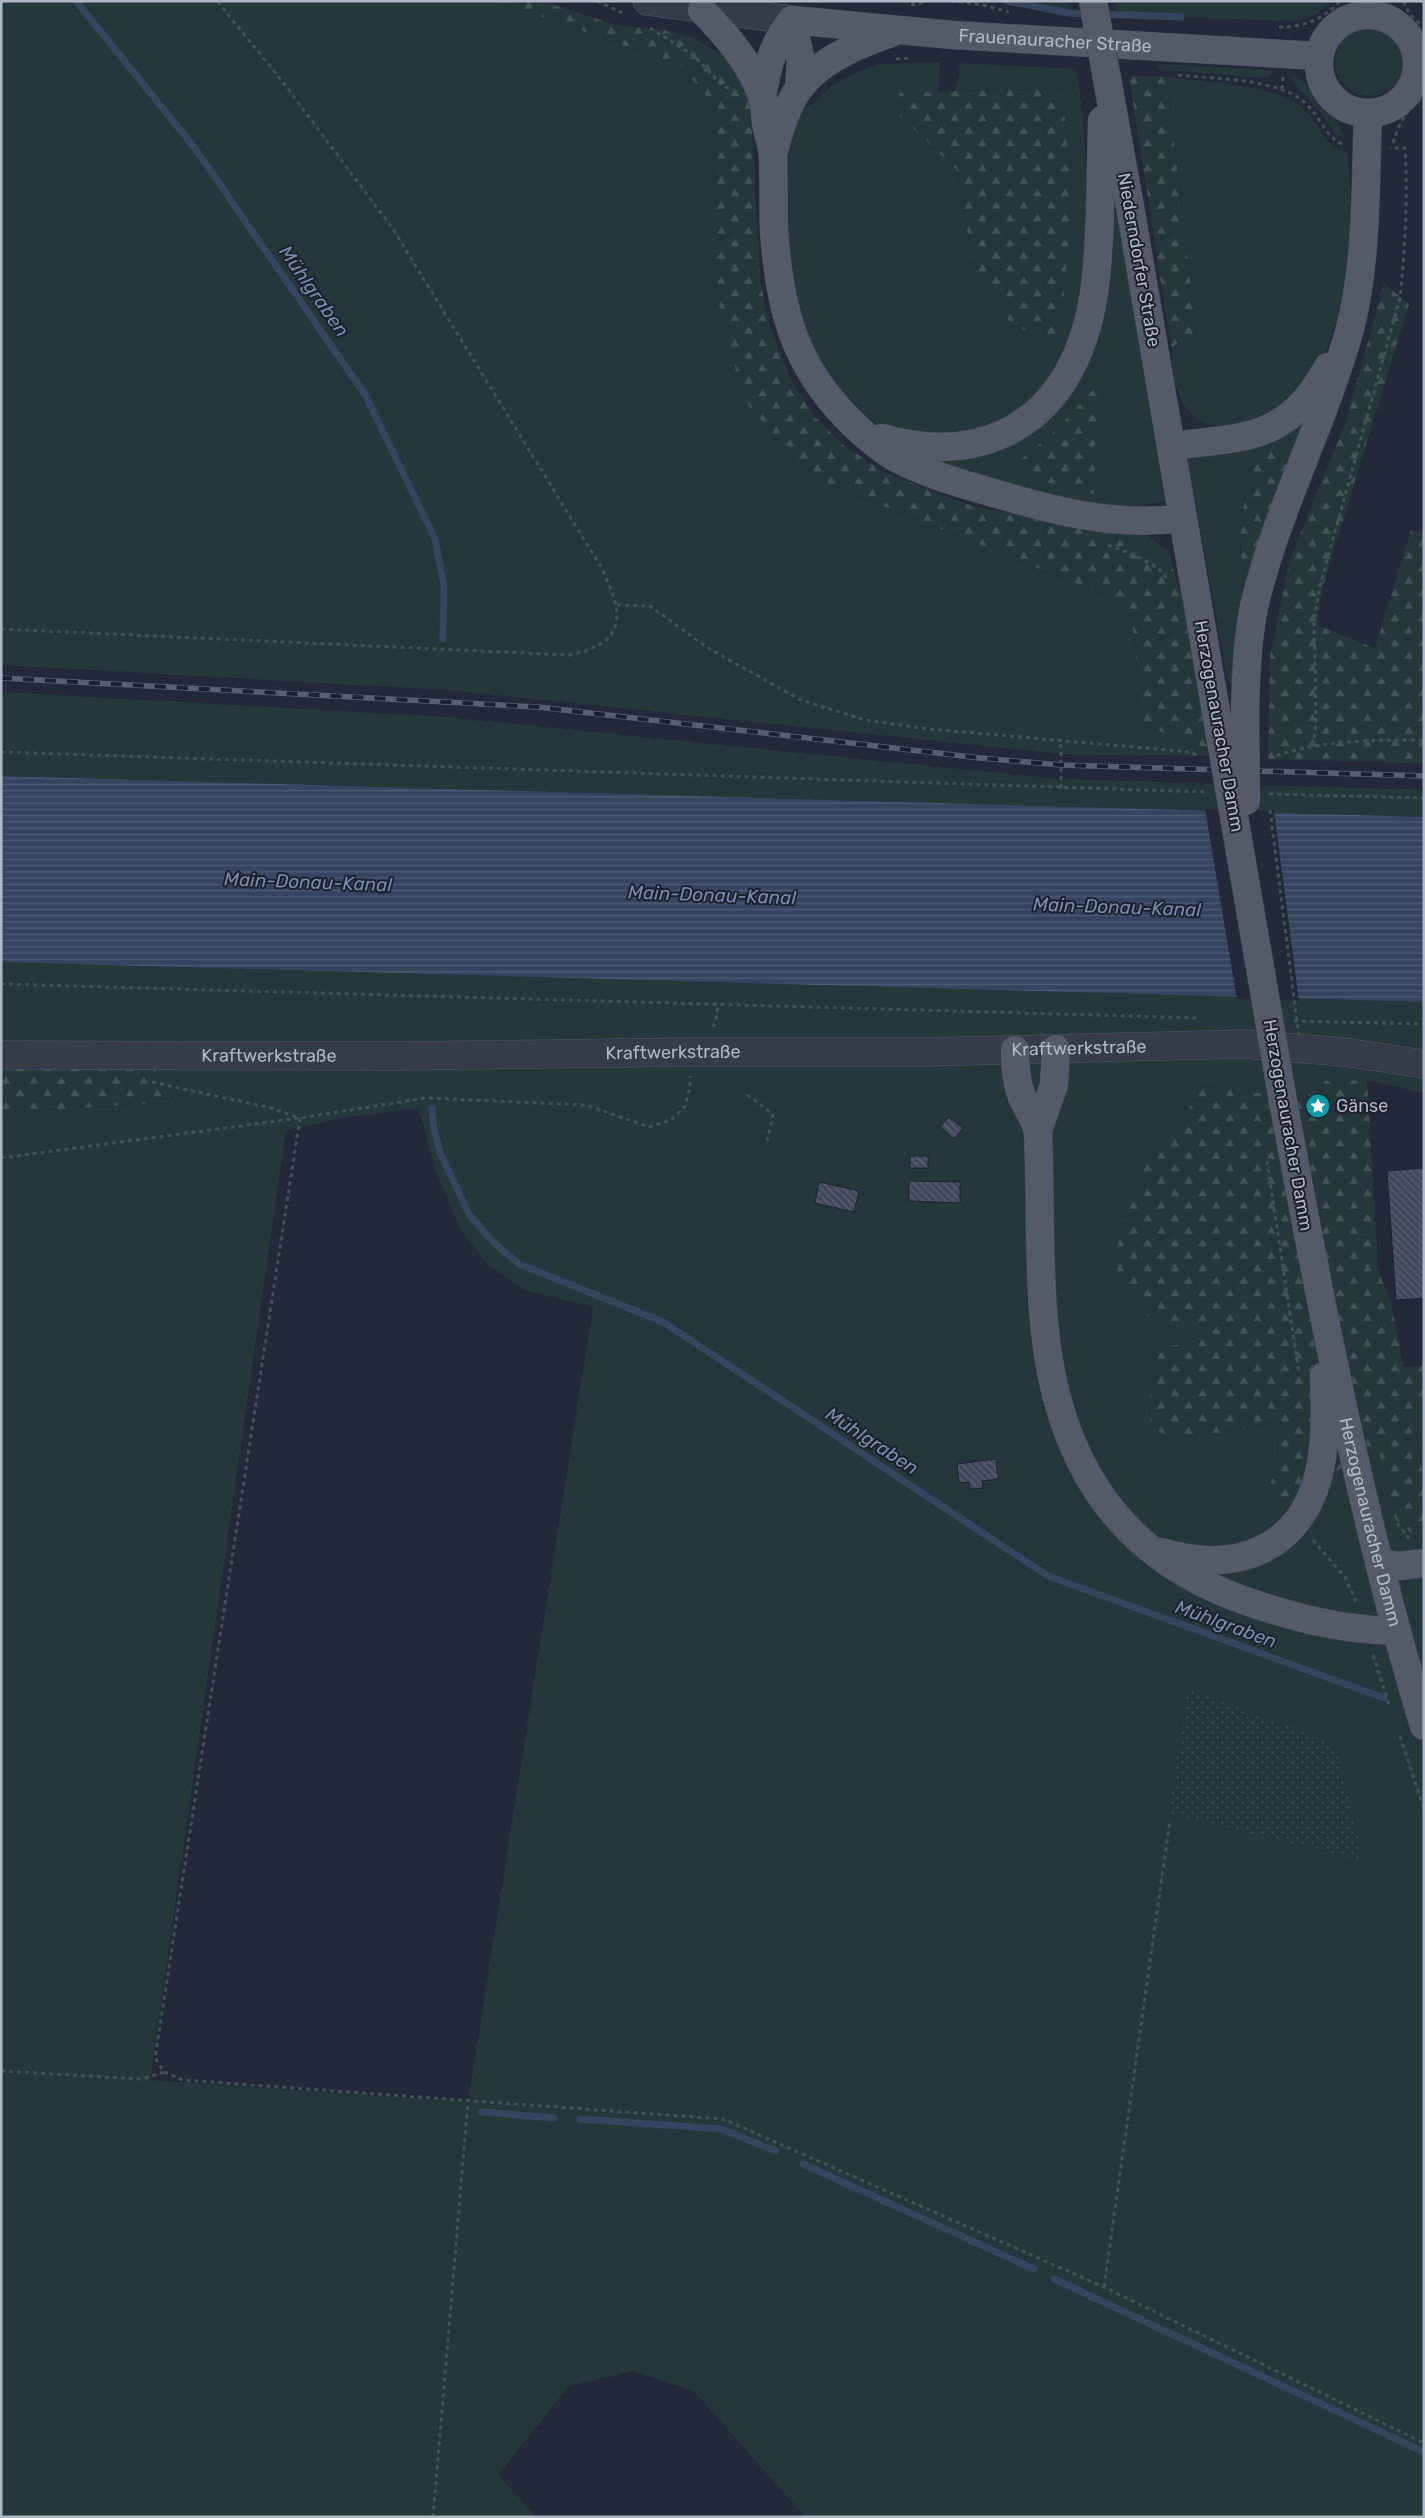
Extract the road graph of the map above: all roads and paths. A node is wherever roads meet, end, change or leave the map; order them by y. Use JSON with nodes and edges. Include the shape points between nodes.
{"nodes":[{"id":1,"x":217,"y":1,"type":"edge"},
{"id":2,"x":597,"y":1,"type":"edge"},
{"id":3,"x":951,"y":1,"type":"edge"},
{"id":4,"x":1093,"y":1,"type":"edge"},
{"id":5,"x":1340,"y":1,"type":"edge"},
{"id":6,"x":1404,"y":1,"type":"edge"},
{"id":7,"x":961,"y":2,"type":"edge"},
{"id":8,"x":1376,"y":8,"type":"edge"},
{"id":9,"x":702,"y":10,"type":"junction"},
{"id":10,"x":1012,"y":13,"type":"dead end"},
{"id":11,"x":643,"y":15,"type":"edge"},
{"id":12,"x":792,"y":20,"type":"junction"},
{"id":13,"x":1288,"y":27,"type":"dead end"},
{"id":14,"x":898,"y":31,"type":"junction"},
{"id":15,"x":1420,"y":36,"type":"edge"},
{"id":16,"x":1319,"y":56,"type":"junction"},
{"id":17,"x":1103,"y":59,"type":"junction"},
{"id":18,"x":1421,"y":84,"type":"edge"},
{"id":19,"x":799,"y":88,"type":"junction"},
{"id":20,"x":762,"y":97,"type":"junction"},
{"id":21,"x":1368,"y":113,"type":"junction"},
{"id":22,"x":773,"y":154,"type":"junction"},
{"id":23,"x":1350,"y":329,"type":"junction"},
{"id":24,"x":860,"y":432,"type":"junction"},
{"id":25,"x":1171,"y":446,"type":"junction"},
{"id":26,"x":1183,"y":518,"type":"junction"},
{"id":27,"x":617,"y":605,"type":"junction"},
{"id":28,"x":1,"y":629,"type":"edge"},
{"id":29,"x":1424,"y":740,"type":"edge"},
{"id":30,"x":1062,"y":742,"type":"junction"},
{"id":31,"x":1313,"y":746,"type":"junction"},
{"id":32,"x":1,"y":752,"type":"edge"},
{"id":33,"x":1264,"y":752,"type":"dead end"},
{"id":34,"x":1203,"y":759,"type":"dead end"},
{"id":35,"x":1268,"y":793,"type":"dead end"},
{"id":36,"x":1247,"y":888,"type":"junction"},
{"id":37,"x":1,"y":984,"type":"edge"},
{"id":38,"x":1083,"y":1015,"type":"dead end"},
{"id":39,"x":1300,"y":1043,"type":"dead end"},
{"id":40,"x":1056,"y":1049,"type":"junction"},
{"id":41,"x":1015,"y":1050,"type":"junction"},
{"id":42,"x":1,"y":1055,"type":"edge"},
{"id":43,"x":1424,"y":1064,"type":"edge"},
{"id":44,"x":145,"y":1080,"type":"dead end"},
{"id":45,"x":690,"y":1087,"type":"dead end"},
{"id":46,"x":747,"y":1095,"type":"dead end"},
{"id":47,"x":300,"y":1118,"type":"junction"},
{"id":48,"x":1038,"y":1130,"type":"junction"},
{"id":49,"x":767,"y":1142,"type":"dead end"},
{"id":50,"x":1,"y":1158,"type":"edge"},
{"id":51,"x":1322,"y":1312,"type":"junction"},
{"id":52,"x":1150,"y":1549,"type":"junction"},
{"id":53,"x":1379,"y":1563,"type":"junction"},
{"id":54,"x":1424,"y":1563,"type":"edge"},
{"id":55,"x":1396,"y":1631,"type":"junction"},
{"id":56,"x":1424,"y":1726,"type":"edge"},
{"id":57,"x":1170,"y":1820,"type":"dead end"},
{"id":58,"x":1,"y":2071,"type":"edge"},
{"id":59,"x":164,"y":2072,"type":"junction"},
{"id":60,"x":468,"y":2102,"type":"junction"},
{"id":61,"x":1104,"y":2287,"type":"junction"},
{"id":62,"x":1424,"y":2443,"type":"edge"},
{"id":63,"x":432,"y":2517,"type":"edge"}],
"edges":[{"from":1,"to":27,"type":"path","via":[[394,229],[601,567]]},
{"from":2,"to":11,"type":"path"},
{"from":3,"to":7,"type":"path"},
{"from":4,"to":17,"type":"main road","name":"Niederndorfer Straße","bridge":true},
{"from":5,"to":13,"type":"path","via":[[1322,18]]},
{"from":6,"to":15,"type":"path"},
{"from":7,"to":10,"type":"path"},
{"from":8,"to":15,"type":"main road"},
{"from":8,"to":16,"type":"main road","via":[[1339,23],[1326,38]]},
{"from":9,"to":11,"type":"street"},
{"from":9,"to":12,"type":"street"},
{"from":9,"to":20,"type":"main road","via":[[737,48]]},
{"from":11,"to":20,"type":"path","via":[[730,90],[740,96]]},
{"from":12,"to":14,"type":"main road","name":"Frauenauracher Straße"},
{"from":12,"to":19,"type":"main road","via":[[800,61]]},
{"from":12,"to":20,"type":"main road","via":[[771,54]]},
{"from":14,"to":16,"type":"main road","name":"Frauenauracher Straße"},
{"from":14,"to":19,"type":"main road","via":[[837,57]]},
{"from":15,"to":18,"type":"main road","via":[[1417,61]]},
{"from":16,"to":21,"type":"main road","via":[[1321,78],[1334,101],[1344,108]]},
{"from":17,"to":24,"type":"main road","bridge":true,"via":[[1100,214],[1095,284],[1083,340],[1060,386],[1016,428],[997,438],[961,447],[924,448]]},
{"from":17,"to":25,"type":"main road","name":"Niederndorfer Straße","bridge":true},
{"from":18,"to":21,"type":"main road","via":[[1382,112]]},
{"from":18,"to":31,"type":"path","via":[[1412,106],[1402,119],[1392,148],[1404,148],[1407,180],[1400,298],[1321,582],[1314,619],[1316,723]]},
{"from":19,"to":22,"type":"main road","via":[[784,118]]},
{"from":20,"to":22,"type":"main road"},
{"from":21,"to":23,"type":"main road","via":[[1361,254]]},
{"from":22,"to":24,"type":"main road","via":[[776,258],[784,304],[796,344],[812,378]]},
{"from":23,"to":25,"type":"main road","via":[[1309,397],[1289,419],[1246,437]]},
{"from":23,"to":36,"type":"main road","bridge":true,"via":[[1327,403],[1265,566],[1254,609],[1248,644],[1246,712]]},
{"from":24,"to":26,"type":"main road","via":[[897,458],[926,472],[1018,500],[1101,519],[1166,521]]},
{"from":25,"to":26,"type":"main road","name":"Niederndorfer Straße"},
{"from":26,"to":36,"type":"main road","name":"Herzogenauracher Damm","bridge":true},
{"from":27,"to":28,"type":"path","via":[[610,639],[598,647],[570,655]]},
{"from":27,"to":30,"type":"path","via":[[650,606],[708,648],[800,700],[834,712],[929,729]]},
{"from":29,"to":31,"type":"path","via":[[1351,740]]},
{"from":30,"to":32,"type":"path","via":[[1061,788]]},
{"from":30,"to":34,"type":"path","via":[[1191,752]]},
{"from":31,"to":33,"type":"path","via":[[1265,760]]},
{"from":35,"to":39,"type":"path","bridge":true},
{"from":36,"to":51,"type":"main road","name":"Herzogenauracher Damm","bridge":true},
{"from":37,"to":38,"type":"path"},
{"from":40,"to":41,"type":"street","name":"Kraftwerkstraße"},
{"from":40,"to":43,"type":"street","name":"Kraftwerkstraße","via":[[1243,1044],[1344,1052]]},
{"from":40,"to":48,"type":"main road","via":[[1054,1084]]},
{"from":41,"to":42,"type":"street","name":"Kraftwerkstraße","via":[[385,1056]]},
{"from":41,"to":48,"type":"main road","via":[[1022,1096]]},
{"from":44,"to":47,"type":"path","via":[[271,1108]]},
{"from":45,"to":47,"type":"path","via":[[684,1106],[671,1120],[649,1127],[586,1105],[426,1098]]},
{"from":46,"to":49,"type":"path","via":[[773,1114]]},
{"from":47,"to":50,"type":"path"},
{"from":47,"to":59,"type":"path","via":[[155,2058]]},
{"from":48,"to":52,"type":"main road","via":[[1044,1324],[1064,1421],[1081,1464],[1102,1500],[1125,1528]]},
{"from":51,"to":52,"type":"main road","via":[[1322,1456],[1313,1491],[1297,1521],[1267,1548],[1244,1558],[1226,1561],[1198,1559]]},
{"from":51,"to":53,"type":"main road","name":"Herzogenauracher Damm"},
{"from":52,"to":55,"type":"main road","via":[[1192,1578],[1253,1604],[1320,1624]]},
{"from":53,"to":54,"type":"main road","via":[[1400,1566]]},
{"from":53,"to":55,"type":"main road","name":"Herzogenauracher Damm"},
{"from":55,"to":56,"type":"main road","name":"Herzogenauracher Damm"},
{"from":57,"to":61,"type":"path"},
{"from":58,"to":59,"type":"path","via":[[142,2079]]},
{"from":59,"to":60,"type":"path","via":[[183,2080]]},
{"from":60,"to":61,"type":"path","via":[[723,2119]]},
{"from":60,"to":63,"type":"path"},
{"from":61,"to":62,"type":"path"}]}
